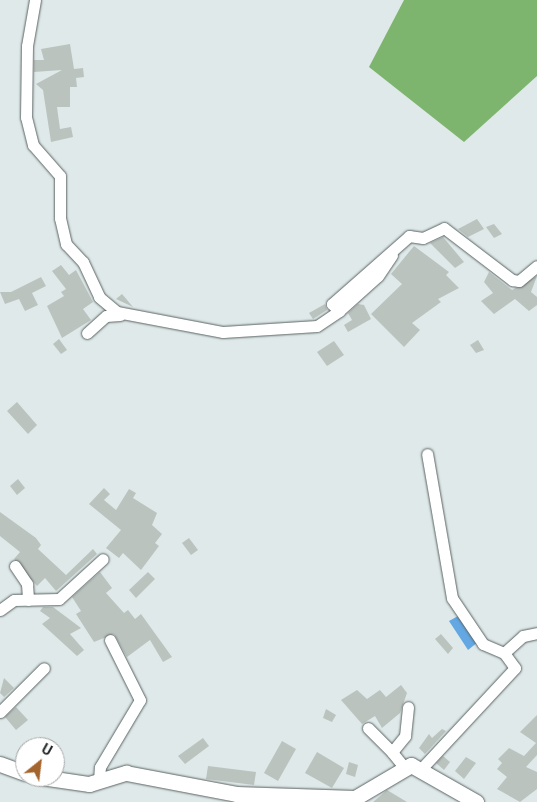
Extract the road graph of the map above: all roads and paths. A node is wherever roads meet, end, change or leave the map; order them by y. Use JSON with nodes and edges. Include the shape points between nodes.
{"nodes":[{"id":1,"x":35,"y":0,"type":"edge"},
{"id":2,"x":537,"y":266,"type":"edge"},
{"id":3,"x":125,"y":314,"type":"junction"},
{"id":4,"x":87,"y":333,"type":"dead end"},
{"id":5,"x":427,"y":454,"type":"dead end"},
{"id":6,"x":103,"y":559,"type":"dead end"},
{"id":7,"x":15,"y":566,"type":"dead end"},
{"id":8,"x":28,"y":600,"type":"junction"},
{"id":9,"x":0,"y":610,"type":"edge"},
{"id":10,"x":537,"y":633,"type":"edge"},
{"id":11,"x":110,"y":640,"type":"dead end"},
{"id":12,"x":504,"y":653,"type":"junction"},
{"id":13,"x":44,"y":668,"type":"dead end"},
{"id":14,"x":408,"y":707,"type":"dead end"},
{"id":15,"x":0,"y":712,"type":"edge"},
{"id":16,"x":368,"y":728,"type":"dead end"},
{"id":17,"x":392,"y":752,"type":"junction"},
{"id":18,"x":0,"y":764,"type":"edge"},
{"id":19,"x":404,"y":767,"type":"junction"},
{"id":20,"x":15,"y":769,"type":"edge"},
{"id":21,"x":421,"y":769,"type":"junction"},
{"id":22,"x":99,"y":780,"type":"junction"},
{"id":23,"x":65,"y":781,"type":"edge"},
{"id":24,"x":351,"y":800,"type":"edge"},
{"id":25,"x":476,"y":802,"type":"edge"}],
"edges":[{"from":1,"to":3,"type":"street","via":[[27,46],[26,117],[33,145],[60,176],[60,218],[66,244],[83,262],[99,297]]},
{"from":2,"to":3,"type":"street","via":[[519,281],[512,280],[444,228],[423,238],[409,236],[332,304],[339,311],[317,326],[223,332]]},
{"from":3,"to":4,"type":"street","via":[[106,316]]},
{"from":5,"to":12,"type":"street","via":[[452,598],[483,644]]},
{"from":6,"to":8,"type":"street","via":[[59,599]]},
{"from":7,"to":8,"type":"street","via":[[27,584]]},
{"from":8,"to":9,"type":"street","via":[[14,600]]},
{"from":10,"to":12,"type":"street","via":[[523,636]]},
{"from":11,"to":22,"type":"street","via":[[140,700],[100,767]]},
{"from":12,"to":21,"type":"street","via":[[514,670]]},
{"from":13,"to":15,"type":"street"},
{"from":14,"to":17,"type":"street","via":[[405,736]]},
{"from":16,"to":17,"type":"street"},
{"from":17,"to":19,"type":"street"},
{"from":18,"to":20,"type":"street"},
{"from":19,"to":21,"type":"street"},
{"from":19,"to":24,"type":"street"},
{"from":21,"to":25,"type":"street"},
{"from":22,"to":23,"type":"street"},
{"from":22,"to":24,"type":"street","via":[[126,773],[236,794]]}]}
